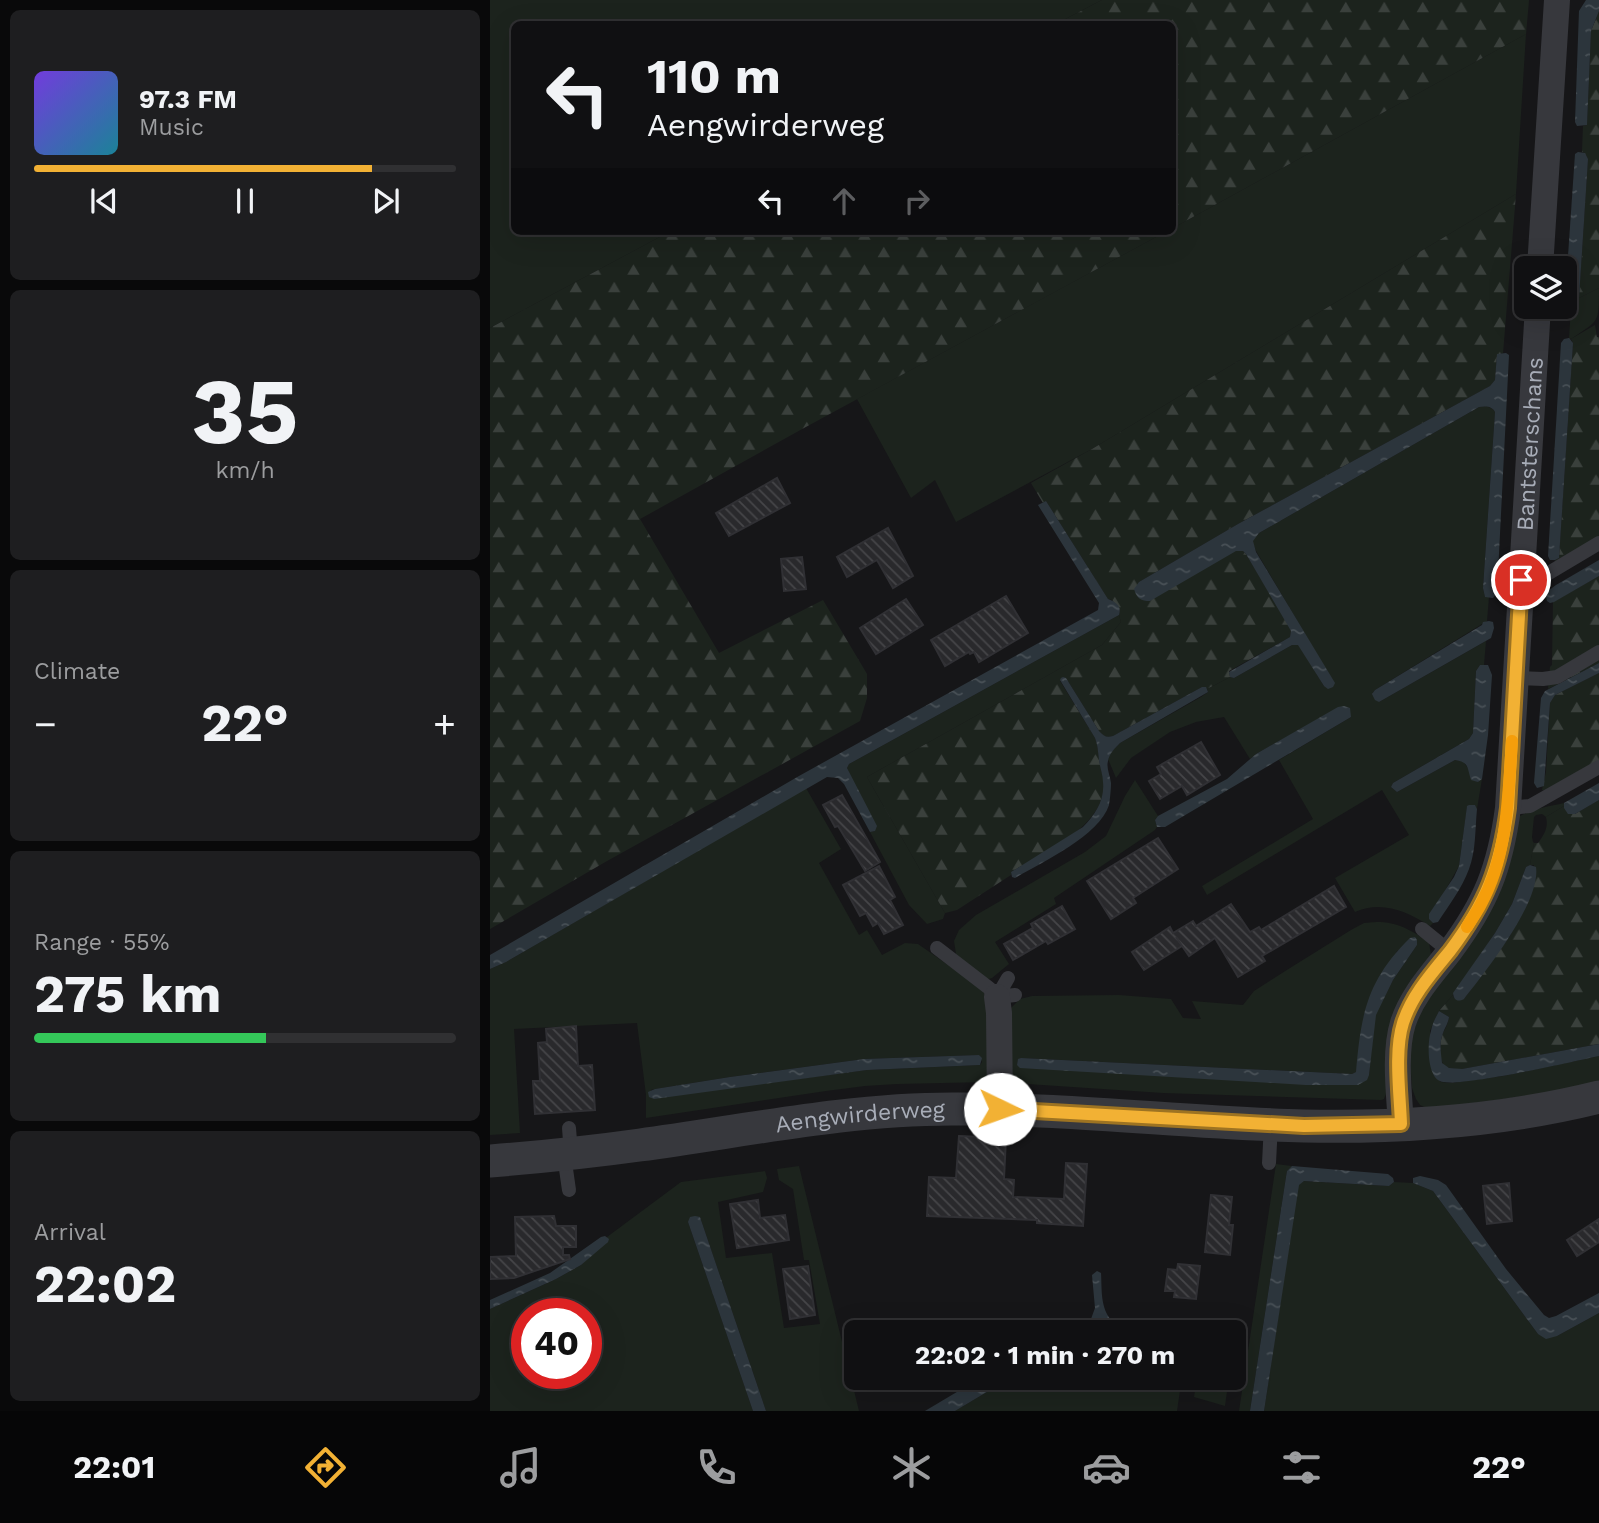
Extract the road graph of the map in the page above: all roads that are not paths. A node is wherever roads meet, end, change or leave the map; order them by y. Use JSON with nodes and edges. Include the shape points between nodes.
{"nodes":[{"id":1,"x":1557,"y":0,"type":"edge"},
{"id":2,"x":1541,"y":256,"type":"edge"},
{"id":3,"x":1537,"y":319,"type":"edge"},
{"id":4,"x":1599,"y":543,"type":"edge"},
{"id":5,"x":1521,"y":580,"type":"junction"},
{"id":6,"x":1599,"y":652,"type":"edge"},
{"id":7,"x":1516,"y":678,"type":"junction"},
{"id":8,"x":1599,"y":767,"type":"edge"},
{"id":9,"x":1508,"y":808,"type":"junction"},
{"id":10,"x":1422,"y":929,"type":"dead end"},
{"id":11,"x":944,"y":950,"type":"dead end"},
{"id":12,"x":1450,"y":951,"type":"junction"},
{"id":13,"x":1006,"y":990,"type":"joint"},
{"id":14,"x":1599,"y":1097,"type":"edge"},
{"id":15,"x":1000,"y":1109,"type":"junction"},
{"id":16,"x":1271,"y":1124,"type":"junction"},
{"id":17,"x":1401,"y":1124,"type":"junction"},
{"id":18,"x":568,"y":1146,"type":"junction"},
{"id":19,"x":490,"y":1161,"type":"edge"},
{"id":20,"x":1269,"y":1163,"type":"dead end"},
{"id":21,"x":569,"y":1190,"type":"dead end"}],
"edges":[{"from":1,"to":2,"type":"street"},
{"from":3,"to":5,"type":"street","name":"Bantsterschans"},
{"from":4,"to":5,"type":"lane","via":[[1532,583]]},
{"from":5,"to":7,"type":"street","name":"Bantsterschans"},
{"from":6,"to":7,"type":"lane","via":[[1557,677]]},
{"from":7,"to":9,"type":"street","name":"Bantsterschans"},
{"from":8,"to":9,"type":"lane","via":[[1530,806]]},
{"from":9,"to":12,"type":"street","name":"Bantsterschans","via":[[1492,881]]},
{"from":10,"to":12,"type":"lane"},
{"from":11,"to":13,"type":"lane","via":[[989,988]]},
{"from":12,"to":17,"type":"street","name":"Bantsterschans","via":[[1408,1008],[1402,1026]]},
{"from":13,"to":15,"type":"street","via":[[999,1013]]},
{"from":14,"to":17,"type":"street","name":"Aengwirderweg","via":[[1522,1112]]},
{"from":15,"to":16,"type":"street","name":"Aengwirderweg"},
{"from":15,"to":18,"type":"street","name":"Aengwirderweg","via":[[859,1114],[642,1145]]},
{"from":16,"to":17,"type":"street","name":"Aengwirderweg"},
{"from":16,"to":20,"type":"lane"},
{"from":18,"to":19,"type":"street","name":"Aengwirderweg"},
{"from":18,"to":21,"type":"lane"}]}
